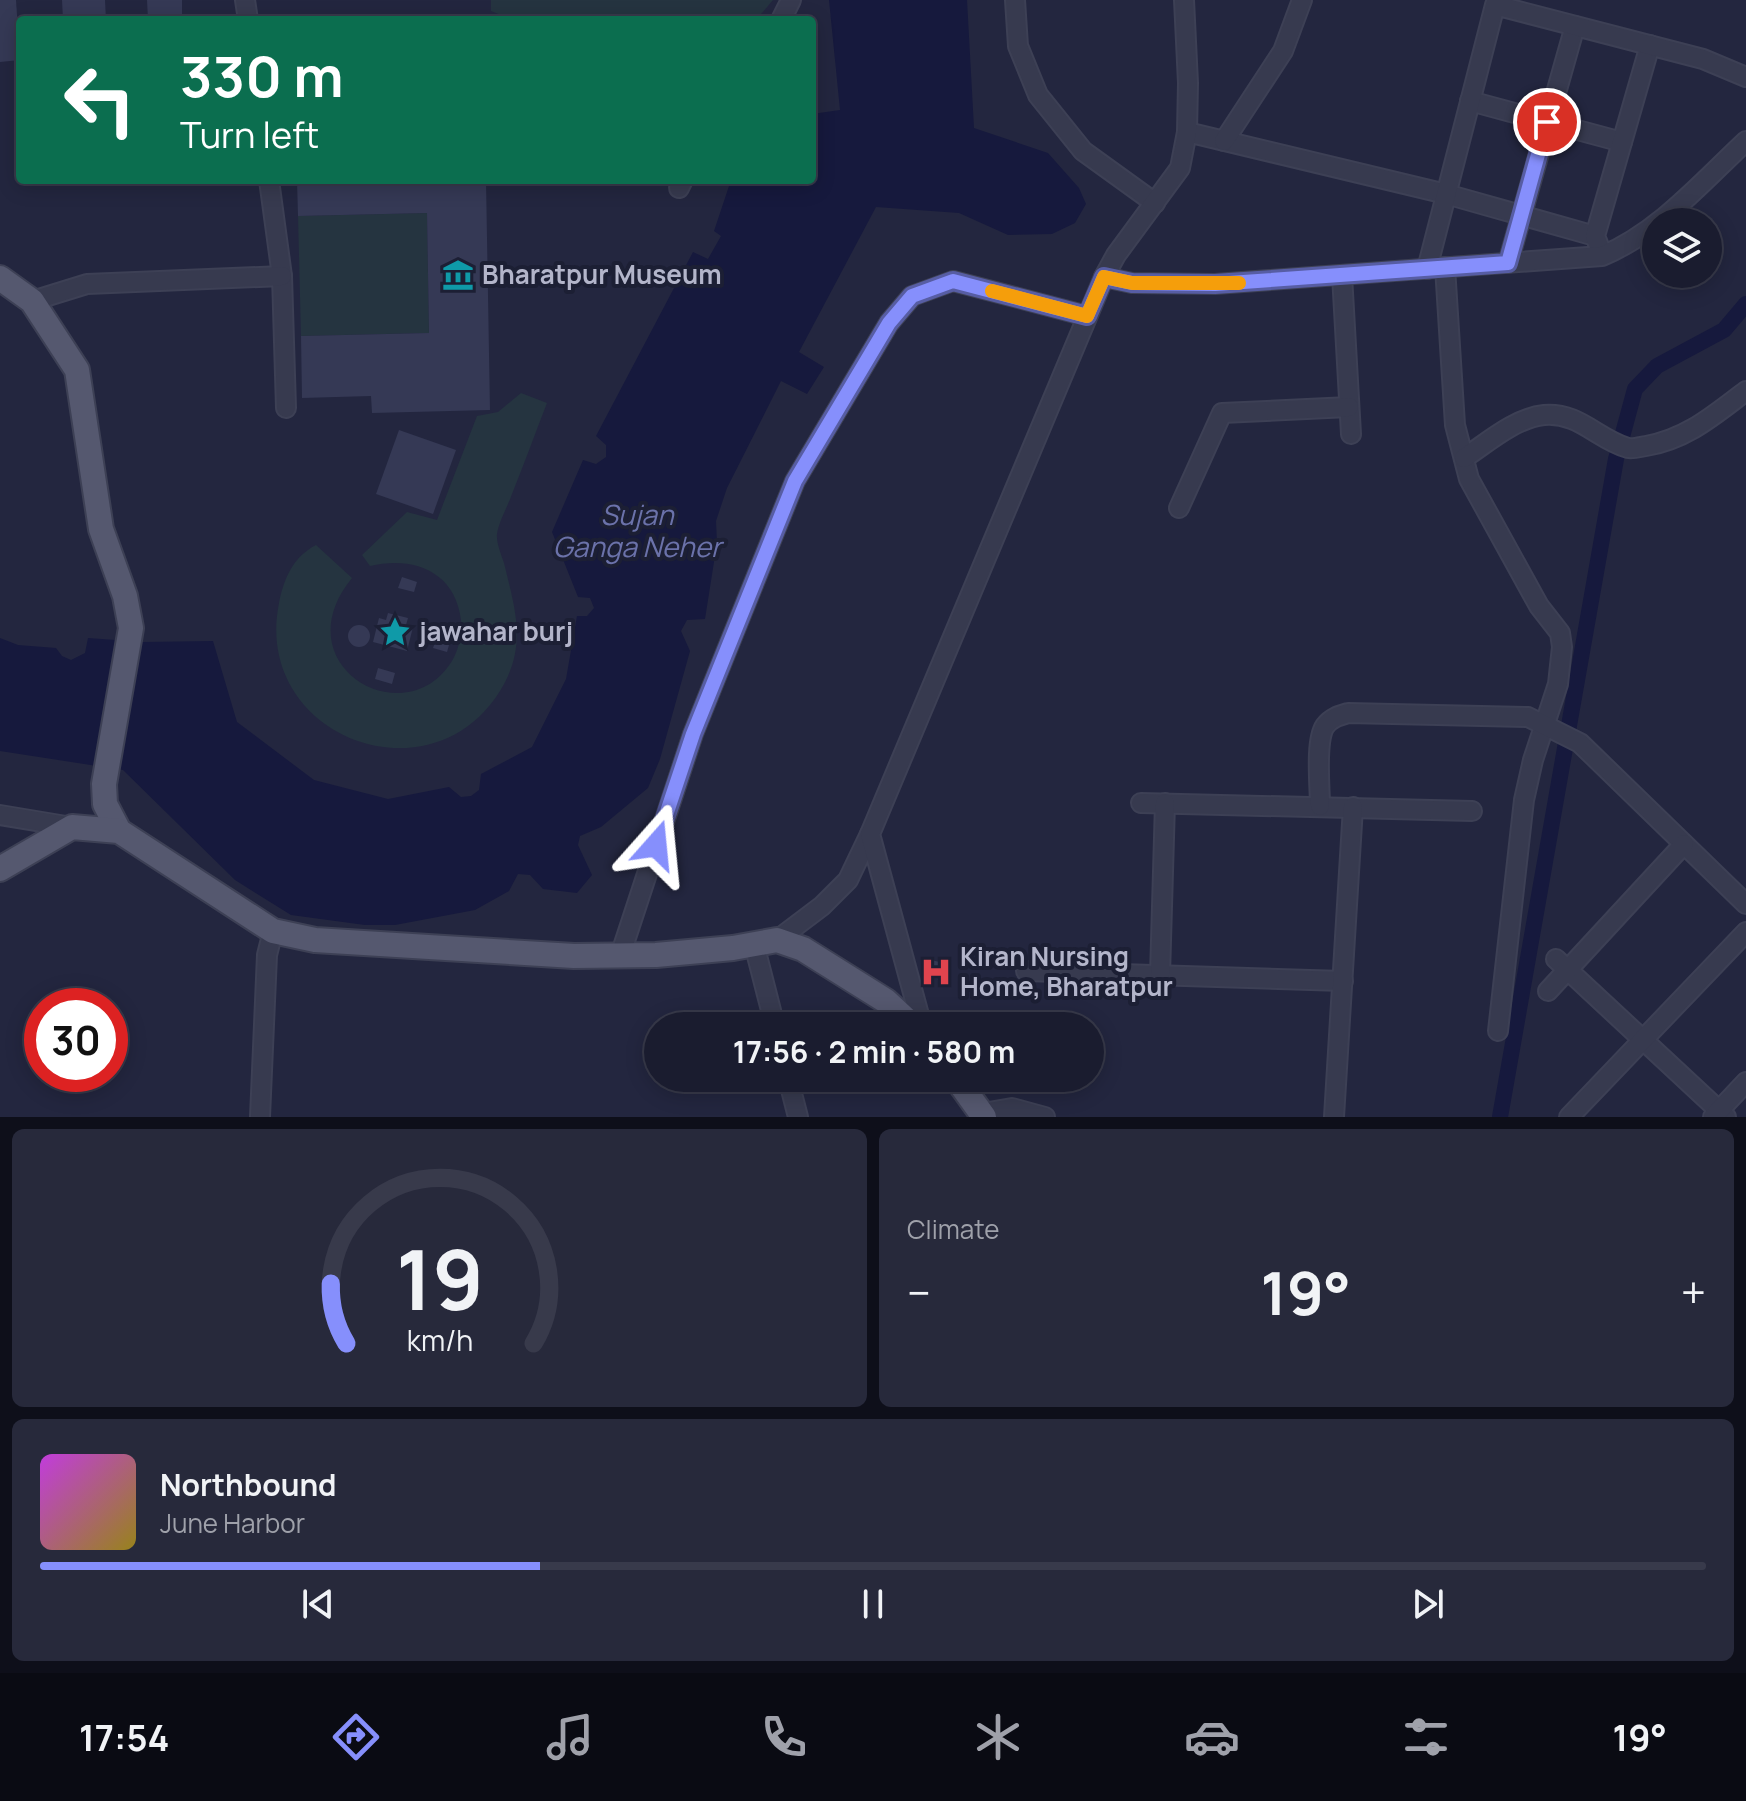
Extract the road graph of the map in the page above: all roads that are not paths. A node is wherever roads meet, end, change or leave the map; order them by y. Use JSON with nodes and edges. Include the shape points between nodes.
{"nodes":[{"id":1,"x":1015,"y":0,"type":"edge"},
{"id":2,"x":1184,"y":0,"type":"edge"},
{"id":3,"x":1302,"y":0,"type":"edge"},
{"id":4,"x":1575,"y":26,"type":"junction"},
{"id":5,"x":1650,"y":45,"type":"junction"},
{"id":6,"x":1746,"y":77,"type":"edge"},
{"id":7,"x":1470,"y":101,"type":"junction"},
{"id":8,"x":1547,"y":122,"type":"junction"},
{"id":9,"x":1187,"y":132,"type":"junction"},
{"id":10,"x":1224,"y":141,"type":"junction"},
{"id":11,"x":1746,"y":141,"type":"edge"},
{"id":12,"x":1622,"y":142,"type":"junction"},
{"id":13,"x":270,"y":184,"type":"edge"},
{"id":14,"x":1446,"y":194,"type":"junction"},
{"id":15,"x":1155,"y":203,"type":"junction"},
{"id":16,"x":1521,"y":216,"type":"junction"},
{"id":17,"x":1595,"y":236,"type":"junction"},
{"id":18,"x":1602,"y":256,"type":"junction"},
{"id":19,"x":1508,"y":263,"type":"junction"},
{"id":20,"x":1436,"y":268,"type":"junction"},
{"id":21,"x":1342,"y":275,"type":"junction"},
{"id":22,"x":282,"y":276,"type":"junction"},
{"id":23,"x":1104,"y":277,"type":"junction"},
{"id":24,"x":0,"y":278,"type":"edge"},
{"id":25,"x":32,"y":301,"type":"junction"},
{"id":26,"x":1087,"y":316,"type":"junction"},
{"id":27,"x":1746,"y":391,"type":"edge"},
{"id":28,"x":1349,"y":407,"type":"junction"},
{"id":29,"x":286,"y":408,"type":"dead end"},
{"id":30,"x":1351,"y":434,"type":"dead end"},
{"id":31,"x":1464,"y":458,"type":"junction"},
{"id":32,"x":1179,"y":508,"type":"dead end"},
{"id":33,"x":1543,"y":726,"type":"junction"},
{"id":34,"x":1141,"y":803,"type":"dead end"},
{"id":35,"x":1165,"y":803,"type":"junction"},
{"id":36,"x":1320,"y":806,"type":"junction"},
{"id":37,"x":1353,"y":807,"type":"junction"},
{"id":38,"x":1472,"y":811,"type":"dead end"},
{"id":39,"x":0,"y":815,"type":"edge"},
{"id":40,"x":72,"y":827,"type":"junction"},
{"id":41,"x":119,"y":831,"type":"junction"},
{"id":42,"x":870,"y":834,"type":"junction"},
{"id":43,"x":1684,"y":844,"type":"junction"},
{"id":44,"x":0,"y":869,"type":"edge"},
{"id":45,"x":1746,"y":904,"type":"edge"},
{"id":46,"x":273,"y":931,"type":"junction"},
{"id":47,"x":1746,"y":932,"type":"edge"},
{"id":48,"x":766,"y":942,"type":"junction"},
{"id":49,"x":620,"y":956,"type":"junction"},
{"id":50,"x":1561,"y":964,"type":"junction"},
{"id":51,"x":1026,"y":971,"type":"dead end"},
{"id":52,"x":1160,"y":975,"type":"junction"},
{"id":53,"x":1343,"y":981,"type":"junction"},
{"id":54,"x":1548,"y":991,"type":"dead end"},
{"id":55,"x":774,"y":1012,"type":"edge"},
{"id":56,"x":898,"y":1012,"type":"edge"},
{"id":57,"x":918,"y":1012,"type":"edge"},
{"id":58,"x":1498,"y":1031,"type":"dead end"},
{"id":59,"x":1643,"y":1040,"type":"junction"},
{"id":60,"x":1746,"y":1082,"type":"edge"},
{"id":61,"x":792,"y":1092,"type":"edge"},
{"id":62,"x":967,"y":1092,"type":"edge"},
{"id":63,"x":984,"y":1115,"type":"edge"},
{"id":64,"x":1719,"y":1115,"type":"edge"},
{"id":65,"x":260,"y":1117,"type":"edge"},
{"id":66,"x":798,"y":1117,"type":"edge"},
{"id":67,"x":1045,"y":1117,"type":"edge"},
{"id":68,"x":1334,"y":1117,"type":"edge"},
{"id":69,"x":1569,"y":1117,"type":"edge"}],
"edges":[{"from":1,"to":15,"type":"street","via":[[1018,46],[1038,95],[1083,151]]},
{"from":2,"to":9,"type":"street"},
{"from":3,"to":10,"type":"street","via":[[1283,51]]},
{"from":4,"to":5,"type":"street"},
{"from":4,"to":7,"type":"street","via":[[1495,5]]},
{"from":4,"to":8,"type":"street"},
{"from":5,"to":6,"type":"street"},
{"from":5,"to":12,"type":"street"},
{"from":7,"to":8,"type":"street"},
{"from":7,"to":14,"type":"street"},
{"from":8,"to":12,"type":"street"},
{"from":8,"to":16,"type":"street"},
{"from":9,"to":10,"type":"street"},
{"from":9,"to":15,"type":"street","via":[[1180,168]]},
{"from":10,"to":14,"type":"street"},
{"from":11,"to":18,"type":"street","via":[[1678,205],[1622,248]]},
{"from":12,"to":17,"type":"street"},
{"from":13,"to":22,"type":"street"},
{"from":14,"to":16,"type":"street"},
{"from":14,"to":20,"type":"street"},
{"from":15,"to":23,"type":"street"},
{"from":16,"to":17,"type":"street"},
{"from":16,"to":19,"type":"street"},
{"from":17,"to":18,"type":"street"},
{"from":18,"to":19,"type":"street"},
{"from":19,"to":20,"type":"street"},
{"from":20,"to":21,"type":"street"},
{"from":20,"to":31,"type":"street","via":[[1455,425]]},
{"from":21,"to":23,"type":"street","via":[[1215,284],[1132,283]]},
{"from":21,"to":28,"type":"street"},
{"from":22,"to":25,"type":"street","via":[[87,284]]},
{"from":22,"to":29,"type":"street"},
{"from":23,"to":26,"type":"street"},
{"from":24,"to":25,"type":"main road"},
{"from":25,"to":41,"type":"main road","via":[[77,370],[101,529],[131,628],[104,784],[105,804]]},
{"from":26,"to":42,"type":"street"},
{"from":26,"to":49,"type":"street","via":[[953,281],[912,296],[889,323],[795,481],[693,734]]},
{"from":27,"to":31,"type":"street","via":[[1699,428],[1630,449],[1579,421],[1543,415],[1524,420]]},
{"from":28,"to":30,"type":"street"},
{"from":28,"to":32,"type":"street","via":[[1222,413]]},
{"from":31,"to":33,"type":"street","via":[[1495,529],[1560,633],[1558,684]]},
{"from":33,"to":36,"type":"street","via":[[1528,717],[1335,717],[1320,736]]},
{"from":33,"to":43,"type":"street","via":[[1580,743]]},
{"from":33,"to":58,"type":"street","via":[[1524,800]]},
{"from":34,"to":35,"type":"street"},
{"from":35,"to":36,"type":"street"},
{"from":35,"to":52,"type":"street"},
{"from":36,"to":37,"type":"street"},
{"from":37,"to":38,"type":"street"},
{"from":37,"to":53,"type":"street"},
{"from":39,"to":40,"type":"street"},
{"from":40,"to":41,"type":"main road"},
{"from":40,"to":44,"type":"main road"},
{"from":41,"to":46,"type":"main road"},
{"from":42,"to":48,"type":"street","via":[[848,880],[822,906]]},
{"from":42,"to":57,"type":"street"},
{"from":43,"to":45,"type":"street"},
{"from":43,"to":50,"type":"street"},
{"from":46,"to":49,"type":"main road","via":[[350,943]]},
{"from":46,"to":65,"type":"street","via":[[267,955]]},
{"from":47,"to":59,"type":"street"},
{"from":48,"to":49,"type":"main road"},
{"from":48,"to":55,"type":"street"},
{"from":48,"to":56,"type":"main road","via":[[803,949]]},
{"from":50,"to":54,"type":"street"},
{"from":50,"to":59,"type":"street"},
{"from":51,"to":52,"type":"street"},
{"from":52,"to":53,"type":"street"},
{"from":53,"to":68,"type":"street"},
{"from":59,"to":64,"type":"street"},
{"from":59,"to":69,"type":"street"},
{"from":60,"to":64,"type":"street"},
{"from":61,"to":66,"type":"street"},
{"from":62,"to":63,"type":"main road"},
{"from":63,"to":67,"type":"street","via":[[1012,1108]]}]}
